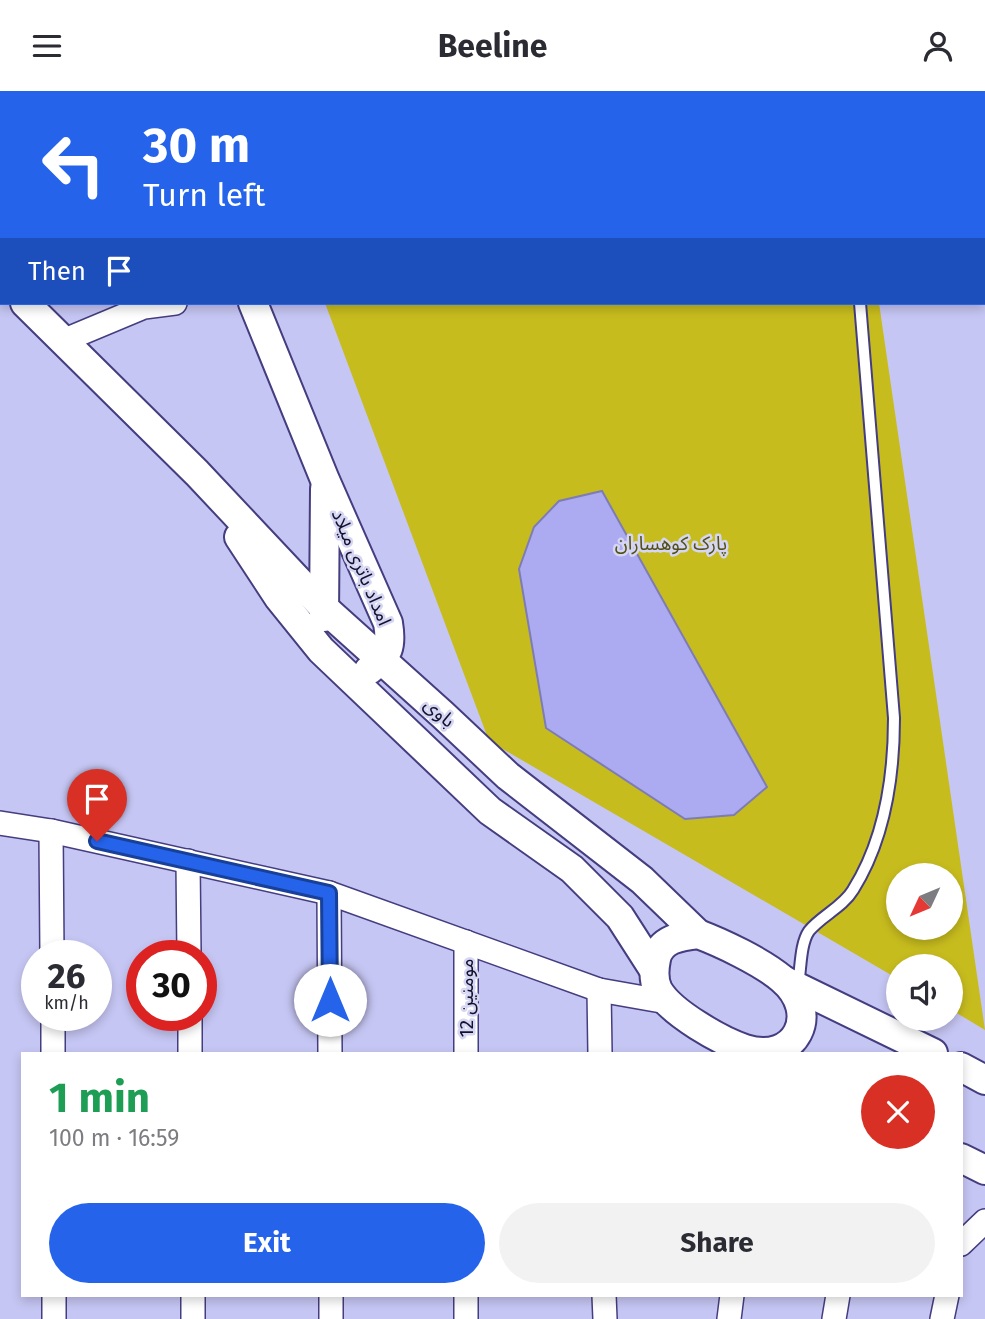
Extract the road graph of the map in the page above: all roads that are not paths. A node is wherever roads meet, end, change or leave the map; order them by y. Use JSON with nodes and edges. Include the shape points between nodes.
{"nodes":[{"id":1,"x":27,"y":305,"type":"edge"},
{"id":2,"x":160,"y":305,"type":"edge"},
{"id":3,"x":254,"y":305,"type":"edge"},
{"id":4,"x":860,"y":305,"type":"edge"},
{"id":5,"x":65,"y":340,"type":"junction"},
{"id":6,"x":197,"y":473,"type":"junction"},
{"id":7,"x":325,"y":480,"type":"junction"},
{"id":8,"x":324,"y":608,"type":"junction"},
{"id":9,"x":321,"y":650,"type":"junction"},
{"id":10,"x":382,"y":660,"type":"junction"},
{"id":11,"x":354,"y":682,"type":"junction"},
{"id":12,"x":0,"y":823,"type":"edge"},
{"id":13,"x":51,"y":831,"type":"junction"},
{"id":14,"x":188,"y":861,"type":"junction"},
{"id":15,"x":329,"y":893,"type":"junction"},
{"id":16,"x":698,"y":934,"type":"junction"},
{"id":17,"x":52,"y":940,"type":"edge"},
{"id":18,"x":189,"y":940,"type":"edge"},
{"id":19,"x":466,"y":942,"type":"junction"},
{"id":20,"x":654,"y":971,"type":"junction"},
{"id":21,"x":790,"y":983,"type":"junction"},
{"id":22,"x":599,"y":990,"type":"junction"},
{"id":23,"x":667,"y":1002,"type":"junction"},
{"id":24,"x":52,"y":1031,"type":"edge"},
{"id":25,"x":190,"y":1031,"type":"edge"},
{"id":26,"x":53,"y":1052,"type":"edge"},
{"id":27,"x":190,"y":1052,"type":"edge"},
{"id":28,"x":330,"y":1052,"type":"edge"},
{"id":29,"x":466,"y":1052,"type":"edge"},
{"id":30,"x":600,"y":1052,"type":"edge"},
{"id":31,"x":754,"y":1052,"type":"edge"},
{"id":32,"x":763,"y":1052,"type":"edge"},
{"id":33,"x":931,"y":1052,"type":"edge"},
{"id":34,"x":963,"y":1068,"type":"edge"},
{"id":35,"x":985,"y":1080,"type":"edge"},
{"id":36,"x":963,"y":1160,"type":"edge"},
{"id":37,"x":985,"y":1170,"type":"edge"},
{"id":38,"x":985,"y":1221,"type":"edge"},
{"id":39,"x":963,"y":1242,"type":"edge"},
{"id":40,"x":54,"y":1297,"type":"edge"},
{"id":41,"x":193,"y":1297,"type":"edge"},
{"id":42,"x":331,"y":1297,"type":"edge"},
{"id":43,"x":466,"y":1297,"type":"edge"},
{"id":44,"x":604,"y":1297,"type":"edge"},
{"id":45,"x":732,"y":1297,"type":"edge"},
{"id":46,"x":838,"y":1297,"type":"edge"},
{"id":47,"x":947,"y":1297,"type":"edge"},
{"id":48,"x":54,"y":1319,"type":"edge"},
{"id":49,"x":193,"y":1319,"type":"edge"},
{"id":50,"x":331,"y":1319,"type":"edge"},
{"id":51,"x":466,"y":1319,"type":"edge"},
{"id":52,"x":605,"y":1319,"type":"edge"},
{"id":53,"x":729,"y":1319,"type":"edge"},
{"id":54,"x":834,"y":1319,"type":"edge"},
{"id":55,"x":942,"y":1319,"type":"edge"}],
"edges":[{"from":1,"to":5,"type":"street","name":"باوی"},
{"from":2,"to":5,"type":"street","via":[[144,307]]},
{"from":3,"to":7,"type":"street","name":"امداد باتری میلاد"},
{"from":4,"to":21,"type":"lane","via":[[894,750],[885,818],[852,893],[809,931]]},
{"from":5,"to":6,"type":"street","name":"باوی"},
{"from":6,"to":8,"type":"street","name":"باوی"},
{"from":6,"to":9,"type":"street","name":"باوی","via":[[279,598]]},
{"from":7,"to":8,"type":"street","name":"امداد باتری میلاد"},
{"from":7,"to":10,"type":"street","name":"امداد باتری میلاد","via":[[388,623],[391,644]]},
{"from":8,"to":9,"type":"street","name":"امداد باتری میلاد"},
{"from":8,"to":10,"type":"street","name":"باوی"},
{"from":9,"to":11,"type":"street","name":"باوی"},
{"from":10,"to":11,"type":"street"},
{"from":10,"to":16,"type":"street","name":"باوی","via":[[508,776],[642,880]]},
{"from":11,"to":20,"type":"street","name":"باوی","via":[[490,811],[572,869],[620,917]]},
{"from":12,"to":13,"type":"street"},
{"from":13,"to":14,"type":"street"},
{"from":13,"to":17,"type":"street"},
{"from":14,"to":15,"type":"street"},
{"from":14,"to":18,"type":"street"},
{"from":15,"to":19,"type":"street"},
{"from":15,"to":28,"type":"street"},
{"from":16,"to":20,"type":"street","via":[[674,937],[657,952]]},
{"from":16,"to":21,"type":"street"},
{"from":19,"to":22,"type":"street"},
{"from":19,"to":29,"type":"street","name":"مومنین 12"},
{"from":20,"to":23,"type":"street","name":"باوی","via":[[657,989]]},
{"from":21,"to":32,"type":"street","via":[[803,1020],[795,1038],[782,1049]]},
{"from":21,"to":33,"type":"street"},
{"from":22,"to":23,"type":"street"},
{"from":22,"to":30,"type":"street"},
{"from":23,"to":31,"type":"street","via":[[727,1043]]},
{"from":24,"to":26,"type":"street"},
{"from":25,"to":27,"type":"street"},
{"from":34,"to":35,"type":"street"},
{"from":36,"to":37,"type":"street"},
{"from":38,"to":39,"type":"street"},
{"from":40,"to":48,"type":"street"},
{"from":41,"to":49,"type":"street"},
{"from":42,"to":50,"type":"street"},
{"from":43,"to":51,"type":"street"},
{"from":44,"to":52,"type":"street"},
{"from":45,"to":53,"type":"street"},
{"from":46,"to":54,"type":"street"},
{"from":47,"to":55,"type":"street"}]}
